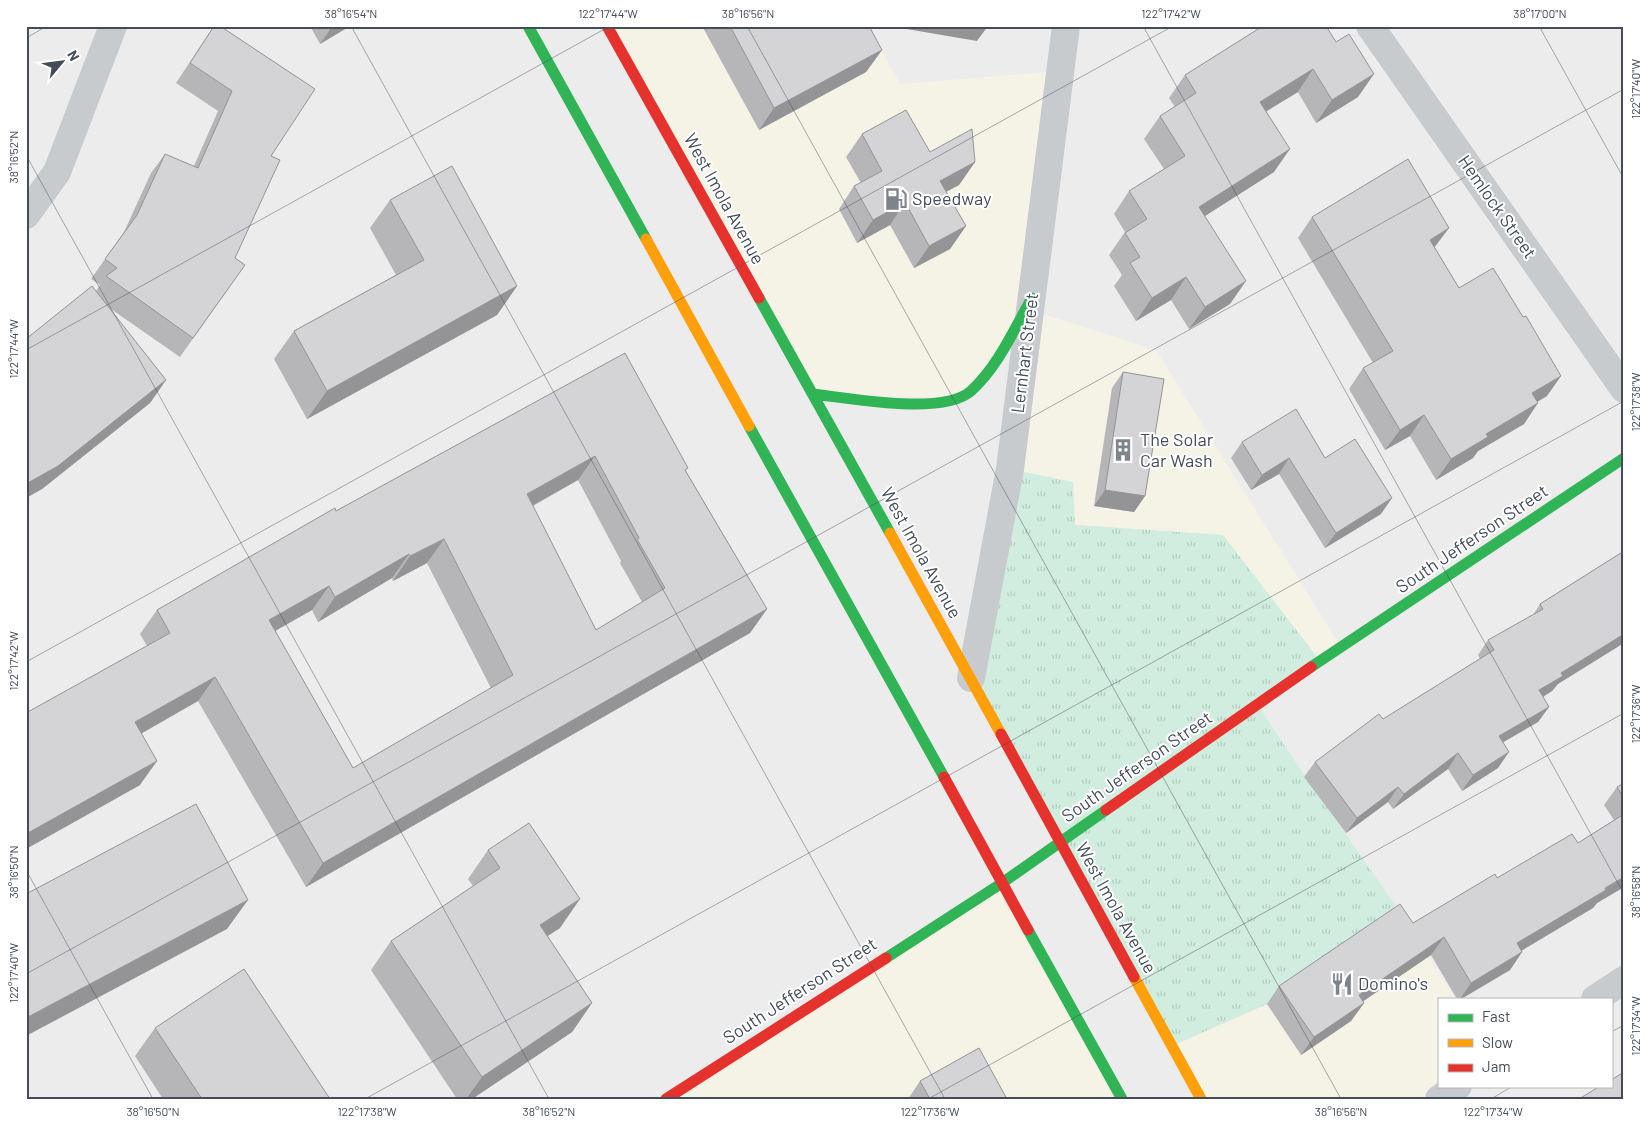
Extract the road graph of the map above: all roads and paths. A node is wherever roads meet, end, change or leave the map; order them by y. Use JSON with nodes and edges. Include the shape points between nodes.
{"nodes":[{"id":1,"x":113,"y":26,"type":"edge"},
{"id":2,"x":528,"y":26,"type":"edge"},
{"id":3,"x":607,"y":26,"type":"edge"},
{"id":4,"x":1066,"y":26,"type":"edge"},
{"id":5,"x":1370,"y":26,"type":"edge"},
{"id":6,"x":26,"y":215,"type":"edge"},
{"id":7,"x":1032,"y":298,"type":"junction"},
{"id":8,"x":1624,"y":388,"type":"edge"},
{"id":9,"x":813,"y":394,"type":"junction"},
{"id":10,"x":1624,"y":458,"type":"edge"},
{"id":11,"x":971,"y":678,"type":"junction"},
{"id":12,"x":1060,"y":842,"type":"junction"},
{"id":13,"x":1002,"y":883,"type":"junction"},
{"id":14,"x":1624,"y":980,"type":"edge"},
{"id":15,"x":1597,"y":998,"type":"edge"},
{"id":16,"x":1455,"y":1088,"type":"edge"},
{"id":17,"x":666,"y":1099,"type":"edge"},
{"id":18,"x":1122,"y":1099,"type":"edge"},
{"id":19,"x":1201,"y":1099,"type":"edge"},
{"id":20,"x":1439,"y":1099,"type":"edge"}],
"edges":[{"from":1,"to":6,"type":"street","via":[[57,172]]},
{"from":2,"to":13,"type":"main road"},
{"from":3,"to":9,"type":"main road","name":"West Imola Avenue"},
{"from":4,"to":7,"type":"street","name":"Lernhart Street"},
{"from":5,"to":8,"type":"street","name":"Hemlock Street"},
{"from":7,"to":9,"type":"main road","via":[[988,373],[962,398],[922,405]]},
{"from":7,"to":11,"type":"street","name":"Lernhart Street","via":[[1010,470]]},
{"from":9,"to":11,"type":"main road","name":"West Imola Avenue"},
{"from":10,"to":12,"type":"main road","name":"South Jefferson Street","via":[[1320,661]]},
{"from":11,"to":12,"type":"main road","name":"West Imola Avenue"},
{"from":12,"to":13,"type":"main road","name":"South Jefferson Street"},
{"from":12,"to":19,"type":"main road","name":"West Imola Avenue"},
{"from":13,"to":17,"type":"main road","name":"South Jefferson Street"},
{"from":13,"to":18,"type":"main road"},
{"from":14,"to":15,"type":"street"},
{"from":16,"to":20,"type":"street"}]}
